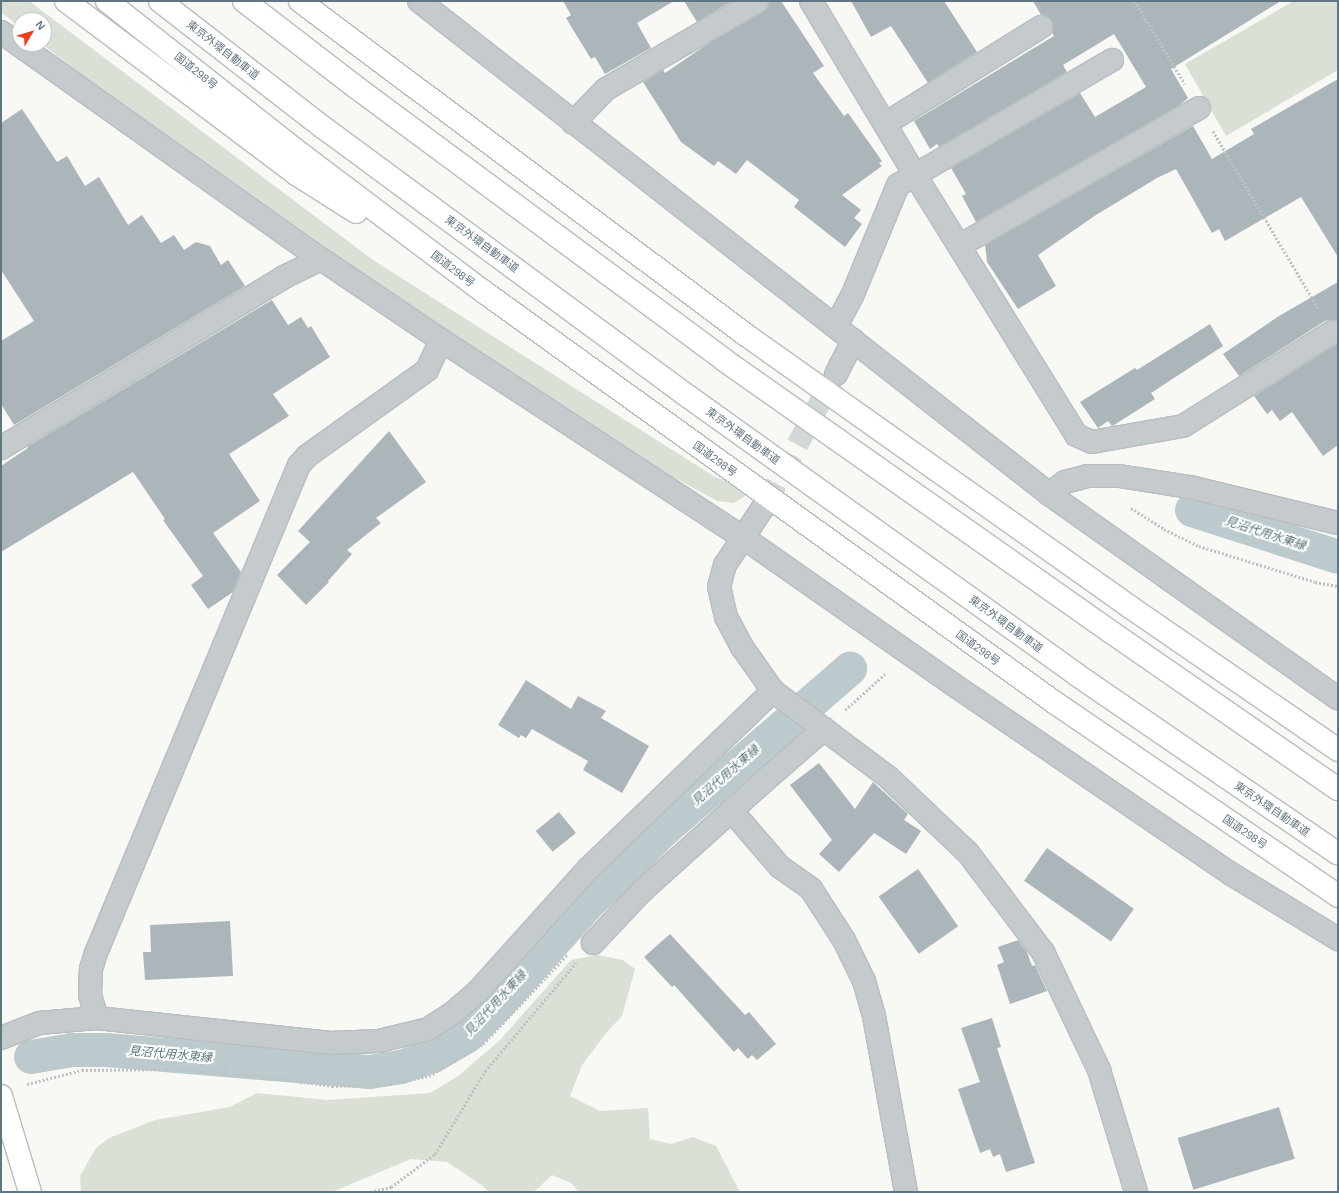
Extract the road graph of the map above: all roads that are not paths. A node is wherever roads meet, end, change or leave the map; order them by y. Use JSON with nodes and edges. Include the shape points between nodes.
{"nodes":[{"id":1,"x":66,"y":1,"type":"edge"},
{"id":2,"x":107,"y":1,"type":"edge"},
{"id":3,"x":160,"y":1,"type":"edge"},
{"id":4,"x":244,"y":1,"type":"edge"},
{"id":5,"x":300,"y":1,"type":"edge"},
{"id":6,"x":324,"y":1,"type":"edge"},
{"id":7,"x":419,"y":1,"type":"edge"},
{"id":8,"x":757,"y":1,"type":"edge"},
{"id":9,"x":811,"y":1,"type":"edge"},
{"id":10,"x":1041,"y":27,"type":"dead end"},
{"id":11,"x":1,"y":32,"type":"edge"},
{"id":12,"x":1112,"y":60,"type":"dead end"},
{"id":13,"x":1199,"y":108,"type":"road end"},
{"id":14,"x":573,"y":123,"type":"junction"},
{"id":15,"x":885,"y":124,"type":"junction"},
{"id":16,"x":915,"y":174,"type":"junction"},
{"id":17,"x":555,"y":192,"type":"junction"},
{"id":18,"x":959,"y":246,"type":"junction"},
{"id":19,"x":321,"y":258,"type":"junction"},
{"id":20,"x":484,"y":292,"type":"junction"},
{"id":21,"x":836,"y":326,"type":"junction"},
{"id":22,"x":1332,"y":332,"type":"road end"},
{"id":23,"x":441,"y":340,"type":"junction"},
{"id":24,"x":853,"y":340,"type":"junction"},
{"id":25,"x":836,"y":374,"type":"tunnel mouth"},
{"id":26,"x":1,"y":448,"type":"edge"},
{"id":27,"x":1049,"y":494,"type":"junction"},
{"id":28,"x":766,"y":503,"type":"tunnel mouth"},
{"id":29,"x":1338,"y":523,"type":"edge"},
{"id":30,"x":744,"y":538,"type":"junction"},
{"id":31,"x":773,"y":691,"type":"junction"},
{"id":32,"x":1338,"y":699,"type":"edge"},
{"id":33,"x":824,"y":729,"type":"junction"},
{"id":34,"x":1338,"y":750,"type":"edge"},
{"id":35,"x":1338,"y":789,"type":"edge"},
{"id":36,"x":731,"y":810,"type":"junction"},
{"id":37,"x":1338,"y":854,"type":"edge"},
{"id":38,"x":1338,"y":896,"type":"edge"},
{"id":39,"x":1338,"y":939,"type":"edge"},
{"id":40,"x":593,"y":943,"type":"road end"},
{"id":41,"x":97,"y":1018,"type":"junction"},
{"id":42,"x":1,"y":1038,"type":"edge"},
{"id":43,"x":1,"y":1096,"type":"edge"},
{"id":44,"x":30,"y":1192,"type":"edge"},
{"id":45,"x":906,"y":1192,"type":"edge"},
{"id":46,"x":1136,"y":1192,"type":"edge"}],
"edges":[{"from":1,"to":20,"type":"main road","via":[[296,174]]},
{"from":2,"to":20,"type":"main road","name":"国道298号","via":[[302,155]]},
{"from":3,"to":37,"type":"main road","name":"東京外環自動車道","bridge":true,"via":[[324,128],[689,397],[1077,675]]},
{"from":4,"to":35,"type":"main road","bridge":true,"via":[[724,360]]},
{"from":5,"to":17,"type":"main road"},
{"from":6,"to":17,"type":"main road"},
{"from":7,"to":14,"type":"street"},
{"from":8,"to":14,"type":"street","via":[[606,89]]},
{"from":9,"to":15,"type":"street"},
{"from":10,"to":15,"type":"street"},
{"from":11,"to":19,"type":"street"},
{"from":12,"to":16,"type":"street"},
{"from":13,"to":18,"type":"street"},
{"from":14,"to":21,"type":"street"},
{"from":15,"to":16,"type":"street"},
{"from":16,"to":18,"type":"street"},
{"from":16,"to":21,"type":"street","via":[[898,185],[853,294]]},
{"from":17,"to":34,"type":"main road","via":[[746,336]]},
{"from":18,"to":22,"type":"street","via":[[1076,435],[1092,442],[1183,426]]},
{"from":19,"to":23,"type":"street"},
{"from":19,"to":26,"type":"street","via":[[284,276]]},
{"from":20,"to":38,"type":"main road","name":"国道298号","via":[[1054,702]]},
{"from":21,"to":24,"type":"street"},
{"from":23,"to":30,"type":"street"},
{"from":23,"to":41,"type":"street","via":[[427,370],[307,456],[299,465],[96,953],[91,969],[90,995]]},
{"from":24,"to":25,"type":"street"},
{"from":24,"to":27,"type":"street"},
{"from":27,"to":29,"type":"street","via":[[1065,482],[1086,476],[1120,476],[1190,487]]},
{"from":27,"to":32,"type":"street"},
{"from":28,"to":30,"type":"street"},
{"from":30,"to":31,"type":"street","via":[[726,565],[719,587],[726,617],[742,647]]},
{"from":30,"to":39,"type":"street","via":[[1233,875]]},
{"from":31,"to":33,"type":"street"},
{"from":31,"to":41,"type":"street","via":[[588,869],[480,989],[454,1012],[428,1029],[379,1040],[331,1043]]},
{"from":33,"to":36,"type":"street"},
{"from":33,"to":46,"type":"street","via":[[888,776],[968,853],[1042,952],[1100,1070]]},
{"from":36,"to":40,"type":"street","via":[[642,891]]},
{"from":36,"to":45,"type":"street","via":[[780,867],[811,889],[844,940],[864,981],[874,1016]]},
{"from":41,"to":42,"type":"street","via":[[39,1024]]},
{"from":43,"to":44,"type":"main road"}]}
